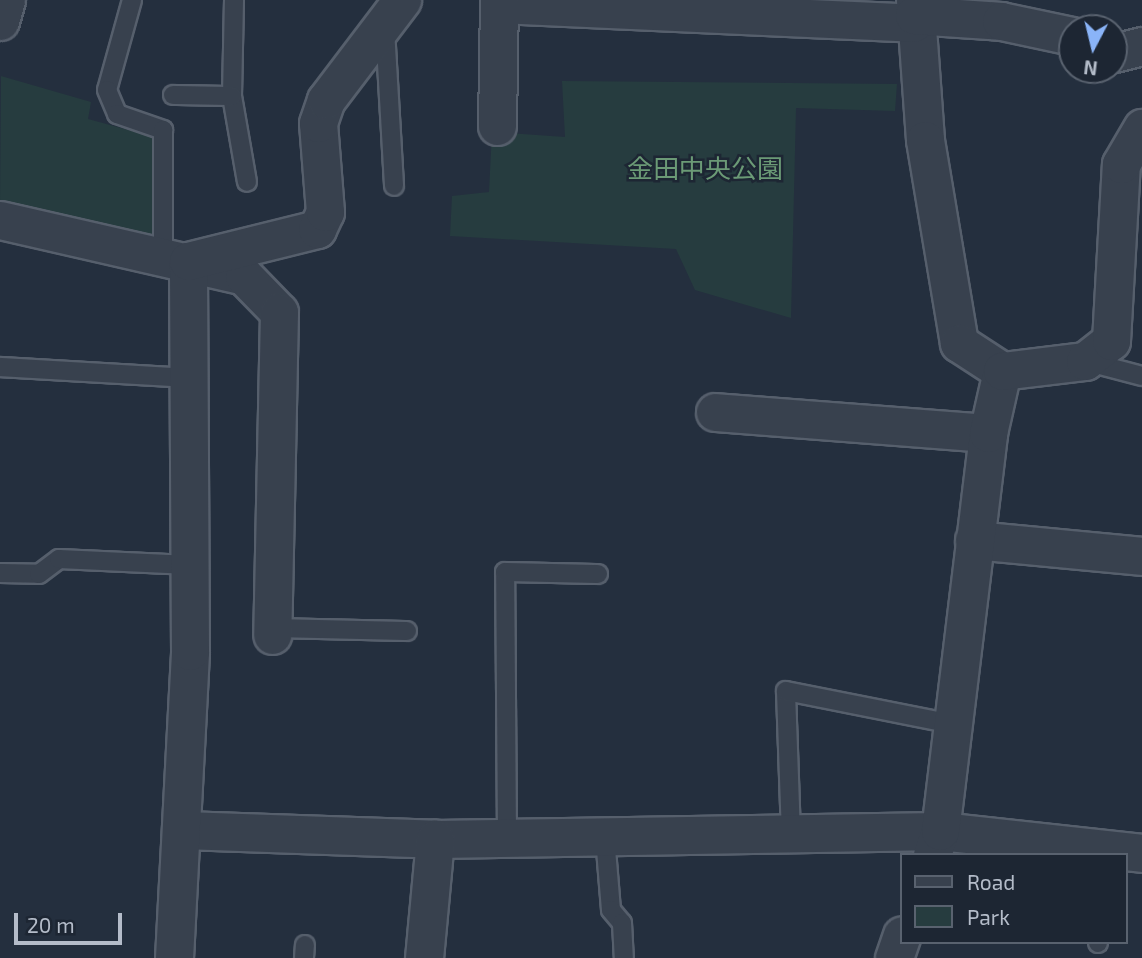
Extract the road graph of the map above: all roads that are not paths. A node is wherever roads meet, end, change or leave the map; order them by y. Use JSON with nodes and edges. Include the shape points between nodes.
{"nodes":[{"id":1,"x":6,"y":0,"type":"edge"},
{"id":2,"x":132,"y":0,"type":"edge"},
{"id":3,"x":234,"y":0,"type":"edge"},
{"id":4,"x":499,"y":2,"type":"edge"},
{"id":5,"x":393,"y":11,"type":"edge"},
{"id":6,"x":914,"y":13,"type":"edge"},
{"id":7,"x":0,"y":21,"type":"edge"},
{"id":8,"x":1050,"y":21,"type":"edge"},
{"id":9,"x":173,"y":95,"type":"dead end"},
{"id":10,"x":232,"y":96,"type":"junction"},
{"id":11,"x":497,"y":126,"type":"dead end"},
{"id":12,"x":1142,"y":128,"type":"edge"},
{"id":13,"x":247,"y":182,"type":"dead end"},
{"id":14,"x":394,"y":186,"type":"dead end"},
{"id":15,"x":0,"y":220,"type":"edge"},
{"id":16,"x":176,"y":259,"type":"junction"},
{"id":17,"x":1086,"y":360,"type":"junction"},
{"id":18,"x":0,"y":367,"type":"edge"},
{"id":19,"x":1002,"y":371,"type":"junction"},
{"id":20,"x":1142,"y":376,"type":"edge"},
{"id":21,"x":189,"y":378,"type":"junction"},
{"id":22,"x":715,"y":412,"type":"dead end"},
{"id":23,"x":988,"y":433,"type":"junction"},
{"id":24,"x":974,"y":540,"type":"junction"},
{"id":25,"x":1142,"y":556,"type":"edge"},
{"id":26,"x":190,"y":565,"type":"junction"},
{"id":27,"x":0,"y":573,"type":"edge"},
{"id":28,"x":598,"y":574,"type":"dead end"},
{"id":29,"x":407,"y":631,"type":"dead end"},
{"id":30,"x":272,"y":632,"type":"joint"},
{"id":31,"x":952,"y":724,"type":"junction"},
{"id":32,"x":183,"y":830,"type":"junction"},
{"id":33,"x":791,"y":835,"type":"junction"},
{"id":34,"x":605,"y":837,"type":"junction"},
{"id":35,"x":507,"y":838,"type":"junction"},
{"id":36,"x":435,"y":839,"type":"junction"},
{"id":37,"x":936,"y":843,"type":"edge"},
{"id":38,"x":1106,"y":852,"type":"edge"},
{"id":39,"x":1142,"y":853,"type":"edge"},
{"id":40,"x":900,"y":941,"type":"edge"},
{"id":41,"x":174,"y":958,"type":"edge"},
{"id":42,"x":424,"y":958,"type":"edge"},
{"id":43,"x":624,"y":958,"type":"edge"},
{"id":44,"x":894,"y":958,"type":"edge"}],
"edges":[{"from":1,"to":7,"type":"street"},
{"from":2,"to":16,"type":"lane","via":[[107,90],[117,114],[163,130]]},
{"from":3,"to":10,"type":"lane"},
{"from":4,"to":6,"type":"street"},
{"from":4,"to":11,"type":"street"},
{"from":5,"to":14,"type":"lane"},
{"from":5,"to":16,"type":"street","via":[[326,100],[318,123],[325,212],[317,229]]},
{"from":6,"to":8,"type":"street"},
{"from":6,"to":19,"type":"street","via":[[925,140],[959,343]]},
{"from":9,"to":10,"type":"lane"},
{"from":10,"to":13,"type":"lane"},
{"from":12,"to":17,"type":"street","via":[[1121,164],[1111,341]]},
{"from":15,"to":16,"type":"street"},
{"from":16,"to":21,"type":"street"},
{"from":16,"to":30,"type":"street","via":[[244,276],[279,312]]},
{"from":17,"to":19,"type":"street"},
{"from":17,"to":20,"type":"lane"},
{"from":18,"to":21,"type":"lane"},
{"from":19,"to":23,"type":"street"},
{"from":21,"to":26,"type":"street"},
{"from":22,"to":23,"type":"street"},
{"from":23,"to":24,"type":"street"},
{"from":24,"to":25,"type":"street"},
{"from":24,"to":31,"type":"street"},
{"from":26,"to":27,"type":"lane","via":[[59,559],[39,574]]},
{"from":26,"to":32,"type":"street"},
{"from":28,"to":35,"type":"lane","via":[[506,572]]},
{"from":29,"to":30,"type":"lane"},
{"from":31,"to":33,"type":"lane","via":[[786,691]]},
{"from":31,"to":37,"type":"street"},
{"from":32,"to":36,"type":"street"},
{"from":32,"to":41,"type":"street"},
{"from":33,"to":34,"type":"street"},
{"from":33,"to":37,"type":"street"},
{"from":34,"to":35,"type":"street"},
{"from":34,"to":43,"type":"lane","via":[[611,910],[622,923]]},
{"from":35,"to":36,"type":"street"},
{"from":36,"to":42,"type":"street"},
{"from":37,"to":38,"type":"street"},
{"from":38,"to":39,"type":"street"},
{"from":40,"to":44,"type":"street"}]}
